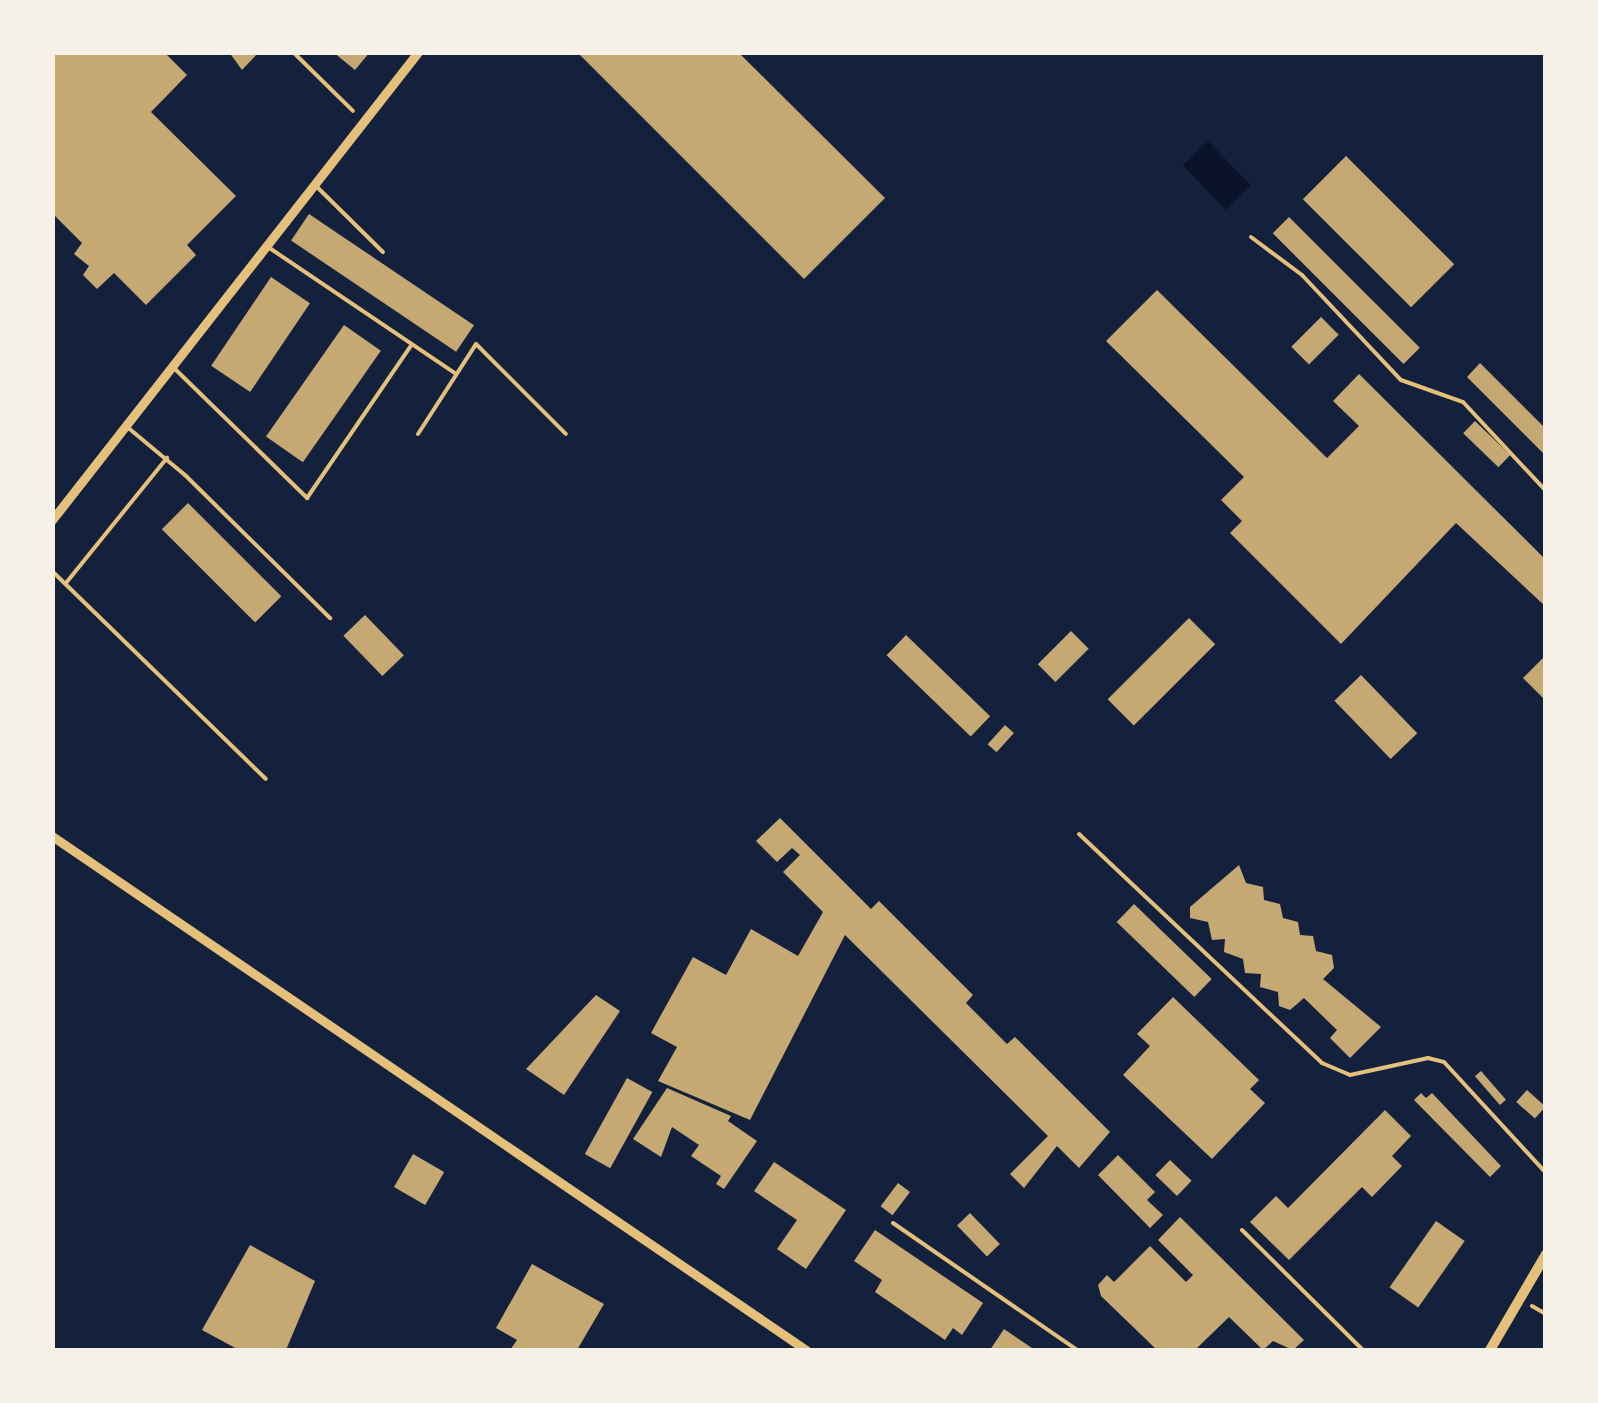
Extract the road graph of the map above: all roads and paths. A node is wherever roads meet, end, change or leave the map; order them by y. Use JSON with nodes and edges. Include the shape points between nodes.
{"nodes":[{"id":1,"x":293,"y":52,"type":"edge"},
{"id":2,"x":418,"y":52,"type":"edge"},
{"id":3,"x":363,"y":122,"type":"junction"},
{"id":4,"x":312,"y":183,"type":"junction"},
{"id":5,"x":1251,"y":236,"type":"dead end"},
{"id":6,"x":264,"y":244,"type":"junction"},
{"id":7,"x":383,"y":252,"type":"dead end"},
{"id":8,"x":412,"y":344,"type":"junction"},
{"id":9,"x":172,"y":366,"type":"junction"},
{"id":10,"x":457,"y":374,"type":"junction"},
{"id":11,"x":126,"y":426,"type":"junction"},
{"id":12,"x":418,"y":434,"type":"dead end"},
{"id":13,"x":566,"y":434,"type":"dead end"},
{"id":14,"x":166,"y":458,"type":"junction"},
{"id":15,"x":1546,"y":491,"type":"edge"},
{"id":16,"x":52,"y":520,"type":"edge"},
{"id":17,"x":52,"y":571,"type":"edge"},
{"id":18,"x":66,"y":584,"type":"junction"},
{"id":19,"x":330,"y":618,"type":"dead end"},
{"id":20,"x":266,"y":778,"type":"dead end"},
{"id":21,"x":1080,"y":834,"type":"dead end"},
{"id":22,"x":52,"y":836,"type":"edge"},
{"id":23,"x":1546,"y":1173,"type":"edge"},
{"id":24,"x":893,"y":1223,"type":"dead end"},
{"id":25,"x":1242,"y":1230,"type":"dead end"},
{"id":26,"x":1546,"y":1254,"type":"edge"},
{"id":27,"x":806,"y":1350,"type":"edge"},
{"id":28,"x":1077,"y":1350,"type":"edge"},
{"id":29,"x":1364,"y":1350,"type":"edge"},
{"id":30,"x":1490,"y":1350,"type":"edge"}],
"edges":[{"from":1,"to":3,"type":"path"},
{"from":2,"to":3,"type":"street"},
{"from":3,"to":4,"type":"street"},
{"from":4,"to":6,"type":"street"},
{"from":4,"to":7,"type":"lane"},
{"from":5,"to":15,"type":"lane","via":[[1302,275],[1401,380],[1463,402]]},
{"from":6,"to":8,"type":"lane"},
{"from":6,"to":9,"type":"street"},
{"from":8,"to":9,"type":"lane","via":[[307,498]]},
{"from":8,"to":10,"type":"lane"},
{"from":9,"to":11,"type":"street"},
{"from":10,"to":12,"type":"lane"},
{"from":10,"to":13,"type":"lane","via":[[476,344]]},
{"from":11,"to":14,"type":"lane"},
{"from":11,"to":16,"type":"street"},
{"from":14,"to":18,"type":"lane"},
{"from":14,"to":19,"type":"lane"},
{"from":17,"to":18,"type":"lane"},
{"from":18,"to":20,"type":"lane"},
{"from":21,"to":23,"type":"lane","via":[[1322,1063],[1350,1075],[1428,1058],[1444,1062]]},
{"from":22,"to":27,"type":"street"},
{"from":24,"to":28,"type":"lane"},
{"from":25,"to":29,"type":"lane"},
{"from":26,"to":30,"type":"street"}]}
